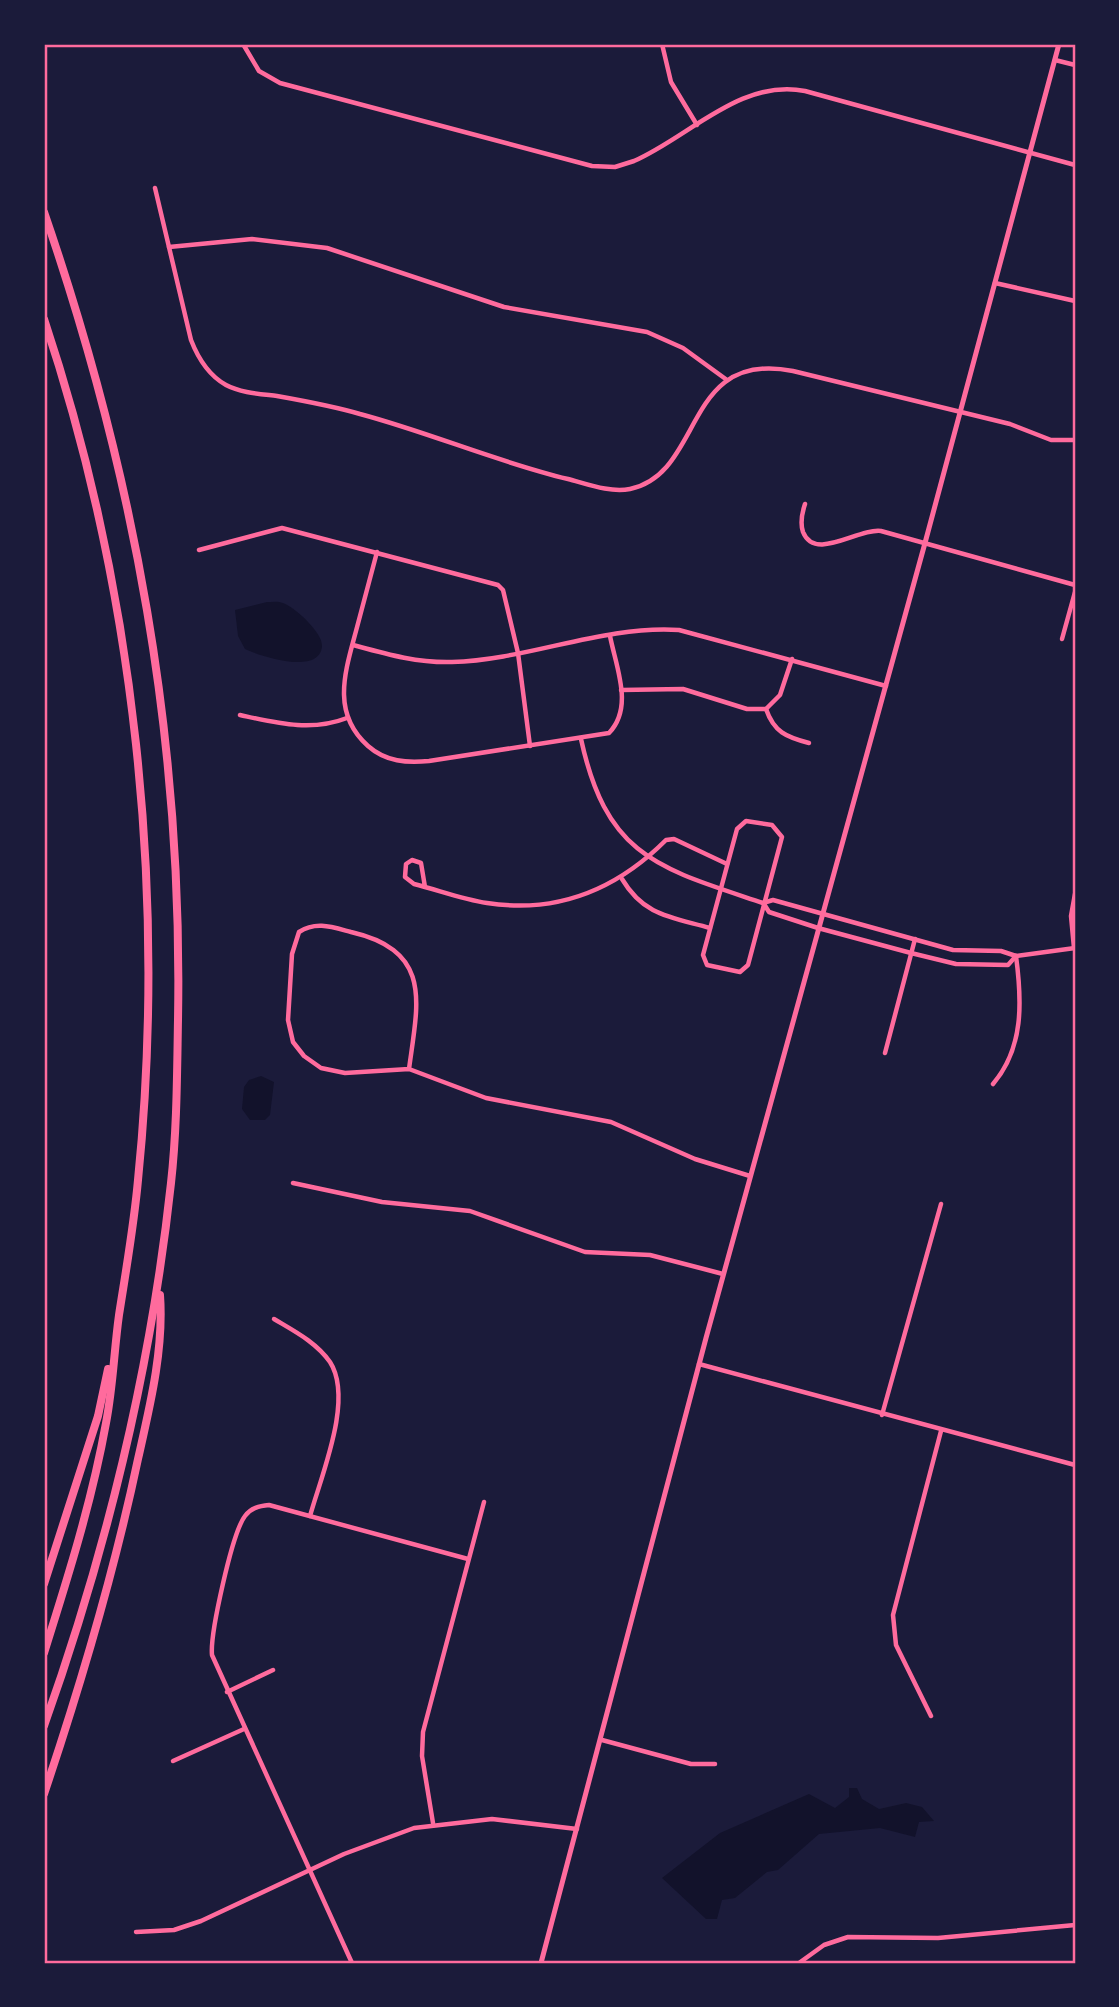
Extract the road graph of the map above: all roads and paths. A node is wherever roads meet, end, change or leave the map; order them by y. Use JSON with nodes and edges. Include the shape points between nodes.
{"nodes":[{"id":1,"x":243,"y":44,"type":"edge"},
{"id":2,"x":662,"y":44,"type":"edge"},
{"id":3,"x":1059,"y":44,"type":"edge"},
{"id":4,"x":1055,"y":60,"type":"junction"},
{"id":5,"x":1075,"y":65,"type":"edge"},
{"id":6,"x":698,"y":125,"type":"junction"},
{"id":7,"x":1029,"y":152,"type":"junction"},
{"id":8,"x":1075,"y":165,"type":"edge"},
{"id":9,"x":155,"y":188,"type":"dead end"},
{"id":10,"x":44,"y":212,"type":"edge"},
{"id":11,"x":169,"y":247,"type":"junction"},
{"id":12,"x":995,"y":282,"type":"junction"},
{"id":13,"x":1075,"y":301,"type":"edge"},
{"id":14,"x":44,"y":319,"type":"edge"},
{"id":15,"x":727,"y":380,"type":"junction"},
{"id":16,"x":961,"y":412,"type":"junction"},
{"id":17,"x":1075,"y":440,"type":"edge"},
{"id":18,"x":805,"y":504,"type":"dead end"},
{"id":19,"x":925,"y":543,"type":"junction"},
{"id":20,"x":199,"y":550,"type":"dead end"},
{"id":21,"x":377,"y":552,"type":"junction"},
{"id":22,"x":1075,"y":585,"type":"edge"},
{"id":23,"x":1075,"y":592,"type":"edge"},
{"id":24,"x":610,"y":636,"type":"junction"},
{"id":25,"x":1062,"y":639,"type":"dead end"},
{"id":26,"x":353,"y":645,"type":"junction"},
{"id":27,"x":518,"y":653,"type":"junction"},
{"id":28,"x":792,"y":659,"type":"junction"},
{"id":29,"x":886,"y":687,"type":"junction"},
{"id":30,"x":621,"y":690,"type":"junction"},
{"id":31,"x":766,"y":709,"type":"junction"},
{"id":32,"x":240,"y":715,"type":"dead end"},
{"id":33,"x":347,"y":718,"type":"junction"},
{"id":34,"x":581,"y":739,"type":"junction"},
{"id":35,"x":809,"y":744,"type":"dead end"},
{"id":36,"x":530,"y":746,"type":"junction"},
{"id":37,"x":648,"y":859,"type":"junction"},
{"id":38,"x":727,"y":863,"type":"junction"},
{"id":39,"x":622,"y":879,"type":"junction"},
{"id":40,"x":425,"y":887,"type":"junction"},
{"id":41,"x":721,"y":889,"type":"junction"},
{"id":42,"x":1075,"y":894,"type":"edge"},
{"id":43,"x":763,"y":903,"type":"junction"},
{"id":44,"x":821,"y":915,"type":"junction"},
{"id":45,"x":710,"y":928,"type":"junction"},
{"id":46,"x":818,"y":928,"type":"junction"},
{"id":47,"x":915,"y":939,"type":"junction"},
{"id":48,"x":1074,"y":948,"type":"edge"},
{"id":49,"x":911,"y":953,"type":"junction"},
{"id":50,"x":1016,"y":956,"type":"junction"},
{"id":51,"x":885,"y":1053,"type":"dead end"},
{"id":52,"x":409,"y":1069,"type":"junction"},
{"id":53,"x":992,"y":1084,"type":"dead end"},
{"id":54,"x":750,"y":1176,"type":"junction"},
{"id":55,"x":293,"y":1183,"type":"dead end"},
{"id":56,"x":941,"y":1204,"type":"dead end"},
{"id":57,"x":723,"y":1274,"type":"junction"},
{"id":58,"x":159,"y":1278,"type":"junction"},
{"id":59,"x":119,"y":1314,"type":"junction"},
{"id":60,"x":274,"y":1319,"type":"dead end"},
{"id":61,"x":699,"y":1364,"type":"junction"},
{"id":62,"x":882,"y":1415,"type":"junction"},
{"id":63,"x":941,"y":1431,"type":"junction"},
{"id":64,"x":1075,"y":1465,"type":"edge"},
{"id":65,"x":484,"y":1502,"type":"dead end"},
{"id":66,"x":310,"y":1516,"type":"junction"},
{"id":67,"x":468,"y":1559,"type":"junction"},
{"id":68,"x":44,"y":1584,"type":"edge"},
{"id":69,"x":44,"y":1653,"type":"edge"},
{"id":70,"x":272,"y":1670,"type":"dead end"},
{"id":71,"x":228,"y":1692,"type":"junction"},
{"id":72,"x":931,"y":1716,"type":"dead end"},
{"id":73,"x":44,"y":1726,"type":"edge"},
{"id":74,"x":244,"y":1729,"type":"junction"},
{"id":75,"x":602,"y":1740,"type":"junction"},
{"id":76,"x":173,"y":1761,"type":"dead end"},
{"id":77,"x":715,"y":1763,"type":"dead end"},
{"id":78,"x":44,"y":1794,"type":"edge"},
{"id":79,"x":433,"y":1823,"type":"junction"},
{"id":80,"x":577,"y":1829,"type":"junction"},
{"id":81,"x":310,"y":1871,"type":"junction"},
{"id":82,"x":1075,"y":1925,"type":"edge"},
{"id":83,"x":136,"y":1932,"type":"dead end"},
{"id":84,"x":352,"y":1963,"type":"edge"},
{"id":85,"x":541,"y":1963,"type":"edge"},
{"id":86,"x":799,"y":1963,"type":"edge"}],
"edges":[{"from":1,"to":6,"type":"street","via":[[260,71],[280,83],[582,164],[625,165]]},
{"from":2,"to":6,"type":"street","via":[[671,82]]},
{"from":3,"to":4,"type":"street"},
{"from":4,"to":5,"type":"street"},
{"from":4,"to":7,"type":"street"},
{"from":6,"to":7,"type":"street","via":[[751,95],[794,89]]},
{"from":7,"to":8,"type":"street"},
{"from":7,"to":12,"type":"street"},
{"from":9,"to":11,"type":"street"},
{"from":10,"to":58,"type":"highway","via":[[116,453],[165,721],[179,961],[176,1111]]},
{"from":11,"to":15,"type":"street","via":[[252,239],[327,248],[504,307],[655,335]]},
{"from":11,"to":15,"type":"street","via":[[194,348],[208,371],[226,386],[362,414],[524,469],[600,487],[631,489],[666,467],[710,397]]},
{"from":12,"to":13,"type":"street"},
{"from":12,"to":16,"type":"street"},
{"from":14,"to":59,"type":"highway","via":[[97,512],[123,648],[141,802],[146,1052],[138,1178]]},
{"from":15,"to":16,"type":"street","via":[[752,370],[778,368]]},
{"from":16,"to":17,"type":"street","via":[[1045,438]]},
{"from":16,"to":19,"type":"street"},
{"from":18,"to":19,"type":"street","via":[[802,530],[819,544],[831,545],[874,530]]},
{"from":19,"to":22,"type":"street"},
{"from":19,"to":29,"type":"street"},
{"from":20,"to":21,"type":"street","via":[[282,528]]},
{"from":21,"to":26,"type":"street"},
{"from":21,"to":27,"type":"street","via":[[498,585]]},
{"from":23,"to":25,"type":"street"},
{"from":24,"to":27,"type":"street"},
{"from":24,"to":28,"type":"street","via":[[679,630]]},
{"from":24,"to":30,"type":"street"},
{"from":26,"to":27,"type":"street","via":[[419,661],[453,662]]},
{"from":26,"to":33,"type":"street","via":[[344,683]]},
{"from":27,"to":36,"type":"street"},
{"from":28,"to":29,"type":"street"},
{"from":28,"to":31,"type":"street","via":[[780,695]]},
{"from":29,"to":44,"type":"street"},
{"from":30,"to":31,"type":"street","via":[[682,689],[747,709]]},
{"from":30,"to":34,"type":"street","via":[[622,709],[614,728]]},
{"from":31,"to":35,"type":"street","via":[[779,732]]},
{"from":32,"to":33,"type":"street","via":[[301,727]]},
{"from":33,"to":36,"type":"street","via":[[355,734],[373,750],[399,761]]},
{"from":34,"to":36,"type":"street"},
{"from":34,"to":37,"type":"street","via":[[598,799]]},
{"from":37,"to":38,"type":"street","via":[[666,840],[674,839]]},
{"from":37,"to":39,"type":"street"},
{"from":37,"to":41,"type":"street"},
{"from":38,"to":41,"type":"street"},
{"from":38,"to":43,"type":"street","via":[[741,824],[777,827],[782,837]]},
{"from":39,"to":40,"type":"street","via":[[578,897],[537,905],[488,903]]},
{"from":39,"to":45,"type":"street","via":[[632,897],[649,910]]},
{"from":40,"to":40,"type":"street","via":[[405,877],[406,864],[412,860],[421,863]]},
{"from":41,"to":43,"type":"street"},
{"from":41,"to":45,"type":"street"},
{"from":42,"to":48,"type":"street","via":[[1071,916]]},
{"from":43,"to":44,"type":"street","via":[[773,900]]},
{"from":43,"to":45,"type":"street","via":[[745,970],[707,965]]},
{"from":43,"to":46,"type":"street","via":[[769,912]]},
{"from":44,"to":46,"type":"street"},
{"from":44,"to":47,"type":"street"},
{"from":46,"to":49,"type":"street"},
{"from":46,"to":54,"type":"street"},
{"from":47,"to":49,"type":"street"},
{"from":47,"to":50,"type":"street","via":[[953,950],[1001,951]]},
{"from":48,"to":50,"type":"street"},
{"from":49,"to":50,"type":"street","via":[[979,965],[1008,965]]},
{"from":49,"to":51,"type":"street"},
{"from":50,"to":53,"type":"street","via":[[1019,1023],[1003,1072]]},
{"from":52,"to":52,"type":"street","via":[[335,1072],[321,1068],[296,1046],[288,1015],[292,954],[299,932],[317,925],[387,943],[400,954],[412,976],[418,1002]]},
{"from":52,"to":54,"type":"street","via":[[486,1098],[611,1122],[695,1159]]},
{"from":54,"to":57,"type":"street"},
{"from":55,"to":57,"type":"street","via":[[382,1202],[470,1212],[585,1252],[650,1255]]},
{"from":56,"to":62,"type":"street"},
{"from":57,"to":61,"type":"street"},
{"from":58,"to":73,"type":"highway","via":[[110,1513]]},
{"from":58,"to":78,"type":"highway","via":[[162,1324],[126,1517],[87,1662]]},
{"from":59,"to":68,"type":"highway","via":[[98,1416]]},
{"from":59,"to":69,"type":"highway","via":[[101,1447]]},
{"from":60,"to":66,"type":"street","via":[[316,1347],[335,1373],[339,1387],[337,1416]]},
{"from":61,"to":62,"type":"street"},
{"from":61,"to":75,"type":"street"},
{"from":62,"to":63,"type":"street"},
{"from":63,"to":64,"type":"street"},
{"from":63,"to":72,"type":"street","via":[[893,1624],[896,1645]]},
{"from":65,"to":67,"type":"street"},
{"from":66,"to":67,"type":"street"},
{"from":66,"to":71,"type":"street","via":[[269,1505],[254,1508],[240,1524],[213,1634],[212,1656]]},
{"from":67,"to":79,"type":"street","via":[[423,1732],[423,1766]]},
{"from":70,"to":71,"type":"street"},
{"from":71,"to":74,"type":"street"},
{"from":74,"to":76,"type":"street"},
{"from":74,"to":81,"type":"street"},
{"from":75,"to":77,"type":"street","via":[[691,1763]]},
{"from":75,"to":80,"type":"street"},
{"from":79,"to":80,"type":"street","via":[[510,1819]]},
{"from":79,"to":81,"type":"street","via":[[394,1833]]},
{"from":80,"to":85,"type":"street"},
{"from":81,"to":83,"type":"street","via":[[201,1921],[174,1930]]},
{"from":81,"to":84,"type":"street"},
{"from":82,"to":86,"type":"street","via":[[938,1938],[848,1937],[824,1945]]}]}
